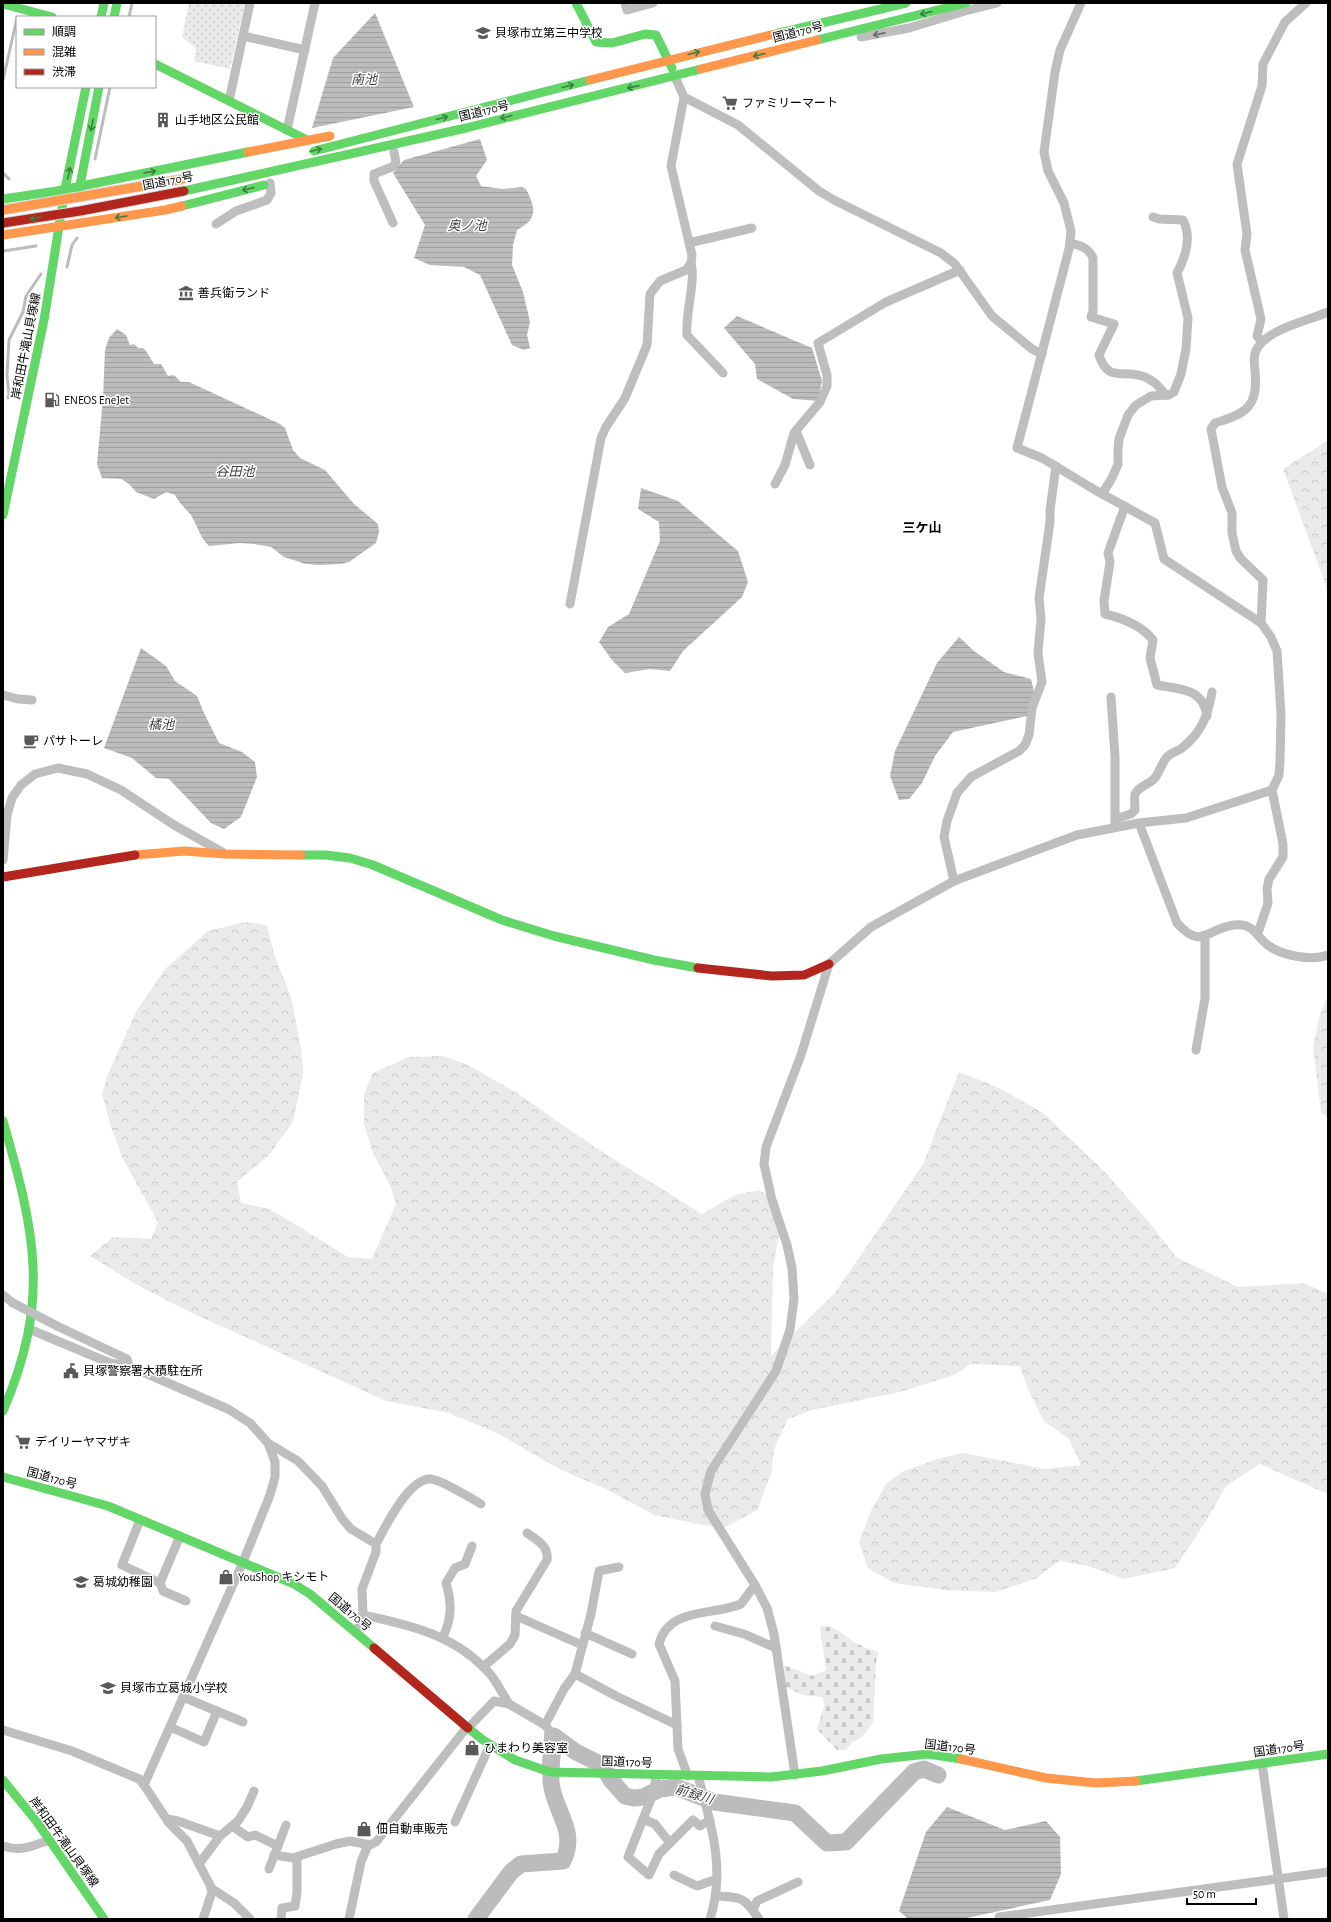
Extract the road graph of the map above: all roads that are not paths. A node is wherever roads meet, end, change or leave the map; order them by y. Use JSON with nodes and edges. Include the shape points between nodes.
{"nodes":[{"id":1,"x":104,"y":3,"type":"edge"},
{"id":2,"x":117,"y":3,"type":"edge"},
{"id":3,"x":250,"y":3,"type":"edge"},
{"id":4,"x":315,"y":3,"type":"edge"},
{"id":5,"x":576,"y":3,"type":"edge"},
{"id":6,"x":625,"y":3,"type":"edge"},
{"id":7,"x":653,"y":3,"type":"edge"},
{"id":8,"x":906,"y":3,"type":"edge"},
{"id":9,"x":965,"y":3,"type":"edge"},
{"id":10,"x":998,"y":3,"type":"edge"},
{"id":11,"x":1081,"y":3,"type":"edge"},
{"id":12,"x":1306,"y":3,"type":"edge"},
{"id":13,"x":3,"y":4,"type":"edge"},
{"id":14,"x":48,"y":16,"type":"edge"},
{"id":15,"x":101,"y":16,"type":"edge"},
{"id":16,"x":114,"y":16,"type":"edge"},
{"id":17,"x":243,"y":36,"type":"junction"},
{"id":18,"x":784,"y":48,"type":"junction"},
{"id":19,"x":305,"y":50,"type":"junction"},
{"id":20,"x":669,"y":60,"type":"junction"},
{"id":21,"x":156,"y":65,"type":"edge"},
{"id":22,"x":675,"y":77,"type":"junction"},
{"id":23,"x":86,"y":88,"type":"edge"},
{"id":24,"x":99,"y":88,"type":"edge"},
{"id":25,"x":684,"y":97,"type":"junction"},
{"id":26,"x":228,"y":101,"type":"junction"},
{"id":27,"x":466,"y":128,"type":"junction"},
{"id":28,"x":287,"y":130,"type":"junction"},
{"id":29,"x":382,"y":133,"type":"junction"},
{"id":30,"x":307,"y":140,"type":"junction"},
{"id":31,"x":307,"y":152,"type":"dead end"},
{"id":32,"x":394,"y":152,"type":"junction"},
{"id":33,"x":322,"y":170,"type":"dead end"},
{"id":34,"x":186,"y":178,"type":"dead end"},
{"id":35,"x":273,"y":182,"type":"joint"},
{"id":36,"x":80,"y":185,"type":"junction"},
{"id":37,"x":65,"y":189,"type":"junction"},
{"id":38,"x":3,"y":191,"type":"edge"},
{"id":39,"x":13,"y":197,"type":"junction"},
{"id":40,"x":3,"y":199,"type":"edge"},
{"id":41,"x":3,"y":210,"type":"edge"},
{"id":42,"x":1152,"y":217,"type":"dead end"},
{"id":43,"x":3,"y":223,"type":"edge"},
{"id":44,"x":393,"y":223,"type":"dead end"},
{"id":45,"x":216,"y":224,"type":"dead end"},
{"id":46,"x":63,"y":227,"type":"junction"},
{"id":47,"x":752,"y":228,"type":"dead end"},
{"id":48,"x":42,"y":230,"type":"junction"},
{"id":49,"x":3,"y":235,"type":"edge"},
{"id":50,"x":3,"y":243,"type":"edge"},
{"id":51,"x":689,"y":243,"type":"junction"},
{"id":52,"x":1070,"y":243,"type":"junction"},
{"id":53,"x":691,"y":263,"type":"junction"},
{"id":54,"x":960,"y":270,"type":"junction"},
{"id":55,"x":1328,"y":312,"type":"edge"},
{"id":56,"x":1262,"y":342,"type":"junction"},
{"id":57,"x":1042,"y":354,"type":"junction"},
{"id":58,"x":723,"y":373,"type":"dead end"},
{"id":59,"x":1166,"y":395,"type":"junction"},
{"id":60,"x":796,"y":431,"type":"junction"},
{"id":61,"x":810,"y":464,"type":"dead end"},
{"id":62,"x":1056,"y":466,"type":"junction"},
{"id":63,"x":775,"y":484,"type":"dead end"},
{"id":64,"x":1102,"y":494,"type":"junction"},
{"id":65,"x":1125,"y":506,"type":"junction"},
{"id":66,"x":3,"y":515,"type":"edge"},
{"id":67,"x":570,"y":604,"type":"dead end"},
{"id":68,"x":1261,"y":623,"type":"junction"},
{"id":69,"x":1212,"y":692,"type":"dead end"},
{"id":70,"x":3,"y":695,"type":"edge"},
{"id":71,"x":1110,"y":697,"type":"dead end"},
{"id":72,"x":32,"y":700,"type":"dead end"},
{"id":73,"x":1207,"y":716,"type":"junction"},
{"id":74,"x":1272,"y":790,"type":"junction"},
{"id":75,"x":1115,"y":824,"type":"junction"},
{"id":76,"x":1140,"y":824,"type":"junction"},
{"id":77,"x":225,"y":854,"type":"junction"},
{"id":78,"x":3,"y":860,"type":"edge"},
{"id":79,"x":3,"y":877,"type":"edge"},
{"id":80,"x":954,"y":881,"type":"junction"},
{"id":81,"x":1258,"y":933,"type":"junction"},
{"id":82,"x":1205,"y":936,"type":"junction"},
{"id":83,"x":1328,"y":954,"type":"edge"},
{"id":84,"x":829,"y":964,"type":"junction"},
{"id":85,"x":1196,"y":1050,"type":"dead end"},
{"id":86,"x":3,"y":1121,"type":"edge"},
{"id":87,"x":4,"y":1132,"type":"edge"},
{"id":88,"x":4,"y":1296,"type":"edge"},
{"id":89,"x":29,"y":1329,"type":"junction"},
{"id":90,"x":129,"y":1366,"type":"junction"},
{"id":91,"x":3,"y":1385,"type":"edge"},
{"id":92,"x":12,"y":1390,"type":"junction"},
{"id":93,"x":3,"y":1411,"type":"edge"},
{"id":94,"x":268,"y":1443,"type":"junction"},
{"id":95,"x":3,"y":1477,"type":"edge"},
{"id":96,"x":481,"y":1504,"type":"dead end"},
{"id":97,"x":140,"y":1520,"type":"junction"},
{"id":98,"x":527,"y":1533,"type":"dead end"},
{"id":99,"x":180,"y":1536,"type":"junction"},
{"id":100,"x":376,"y":1544,"type":"junction"},
{"id":101,"x":472,"y":1546,"type":"dead end"},
{"id":102,"x":243,"y":1562,"type":"junction"},
{"id":103,"x":619,"y":1567,"type":"dead end"},
{"id":104,"x":160,"y":1583,"type":"junction"},
{"id":105,"x":755,"y":1585,"type":"junction"},
{"id":106,"x":186,"y":1601,"type":"dead end"},
{"id":107,"x":363,"y":1615,"type":"junction"},
{"id":108,"x":516,"y":1616,"type":"junction"},
{"id":109,"x":715,"y":1626,"type":"dead end"},
{"id":110,"x":356,"y":1633,"type":"junction"},
{"id":111,"x":585,"y":1633,"type":"junction"},
{"id":112,"x":443,"y":1637,"type":"junction"},
{"id":113,"x":582,"y":1645,"type":"junction"},
{"id":114,"x":776,"y":1648,"type":"junction"},
{"id":115,"x":632,"y":1654,"type":"dead end"},
{"id":116,"x":483,"y":1667,"type":"junction"},
{"id":117,"x":575,"y":1674,"type":"junction"},
{"id":118,"x":183,"y":1697,"type":"junction"},
{"id":119,"x":509,"y":1704,"type":"junction"},
{"id":120,"x":217,"y":1711,"type":"junction"},
{"id":121,"x":243,"y":1722,"type":"dead end"},
{"id":122,"x":545,"y":1725,"type":"junction"},
{"id":123,"x":677,"y":1725,"type":"junction"},
{"id":124,"x":170,"y":1727,"type":"junction"},
{"id":125,"x":468,"y":1728,"type":"junction"},
{"id":126,"x":3,"y":1730,"type":"edge"},
{"id":127,"x":490,"y":1745,"type":"junction"},
{"id":128,"x":1328,"y":1754,"type":"edge"},
{"id":129,"x":1262,"y":1763,"type":"junction"},
{"id":130,"x":550,"y":1772,"type":"junction"},
{"id":131,"x":657,"y":1775,"type":"junction"},
{"id":132,"x":795,"y":1775,"type":"junction"},
{"id":133,"x":688,"y":1776,"type":"junction"},
{"id":134,"x":698,"y":1776,"type":"junction"},
{"id":135,"x":3,"y":1780,"type":"edge"},
{"id":136,"x":144,"y":1785,"type":"junction"},
{"id":137,"x":254,"y":1791,"type":"dead end"},
{"id":138,"x":167,"y":1819,"type":"junction"},
{"id":139,"x":643,"y":1819,"type":"junction"},
{"id":140,"x":710,"y":1820,"type":"junction"},
{"id":141,"x":455,"y":1822,"type":"dead end"},
{"id":142,"x":286,"y":1825,"type":"dead end"},
{"id":143,"x":232,"y":1826,"type":"junction"},
{"id":144,"x":220,"y":1836,"type":"junction"},
{"id":145,"x":49,"y":1840,"type":"junction"},
{"id":146,"x":670,"y":1842,"type":"junction"},
{"id":147,"x":368,"y":1845,"type":"junction"},
{"id":148,"x":3,"y":1846,"type":"edge"},
{"id":149,"x":278,"y":1846,"type":"junction"},
{"id":150,"x":274,"y":1855,"type":"junction"},
{"id":151,"x":297,"y":1857,"type":"junction"},
{"id":152,"x":199,"y":1864,"type":"junction"},
{"id":153,"x":269,"y":1869,"type":"dead end"},
{"id":154,"x":1328,"y":1872,"type":"edge"},
{"id":155,"x":674,"y":1875,"type":"dead end"},
{"id":156,"x":717,"y":1879,"type":"junction"},
{"id":157,"x":1278,"y":1879,"type":"junction"},
{"id":158,"x":798,"y":1882,"type":"dead end"},
{"id":159,"x":211,"y":1888,"type":"junction"},
{"id":160,"x":716,"y":1896,"type":"junction"},
{"id":161,"x":753,"y":1910,"type":"junction"},
{"id":162,"x":104,"y":1919,"type":"edge"},
{"id":163,"x":203,"y":1919,"type":"edge"},
{"id":164,"x":250,"y":1919,"type":"edge"},
{"id":165,"x":281,"y":1919,"type":"edge"},
{"id":166,"x":349,"y":1919,"type":"edge"},
{"id":167,"x":710,"y":1919,"type":"edge"},
{"id":168,"x":760,"y":1919,"type":"edge"},
{"id":169,"x":999,"y":1919,"type":"edge"},
{"id":170,"x":1284,"y":1919,"type":"edge"}],
"edges":[{"from":1,"to":15,"type":"main road"},
{"from":2,"to":16,"type":"main road"},
{"from":3,"to":17,"type":"street"},
{"from":4,"to":19,"type":"street"},
{"from":5,"to":20,"type":"main road","via":[[584,23],[596,42],[612,43],[645,34],[656,35]]},
{"from":6,"to":7,"type":"street","via":[[627,10]]},
{"from":20,"to":8,"type":"main road","name":"国道170号","one_way":true},
{"from":9,"to":18,"type":"main road","name":"国道170号","one_way":true},
{"from":10,"to":18,"type":"street","one_way":true,"via":[[909,28],[802,50]]},
{"from":11,"to":52,"type":"street","via":[[1060,50],[1044,152],[1048,171],[1064,203],[1071,231]]},
{"from":12,"to":56,"type":"street","via":[[1285,22],[1264,64],[1262,86],[1237,164],[1247,234],[1245,250],[1261,319],[1257,336]]},
{"from":13,"to":14,"type":"main road"},
{"from":17,"to":19,"type":"street"},
{"from":17,"to":26,"type":"street"},
{"from":18,"to":22,"type":"main road","name":"国道170号","one_way":true},
{"from":19,"to":28,"type":"street"},
{"from":20,"to":22,"type":"main road"},
{"from":29,"to":20,"type":"main road","name":"国道170号","one_way":true},
{"from":21,"to":26,"type":"main road"},
{"from":22,"to":25,"type":"street"},
{"from":22,"to":27,"type":"main road","name":"国道170号","one_way":true},
{"from":37,"to":23,"type":"main road","name":"岸和田牛滝山貝塚線","one_way":true},
{"from":24,"to":36,"type":"main road","name":"岸和田牛滝山貝塚線","one_way":true},
{"from":25,"to":51,"type":"street","via":[[671,166]]},
{"from":25,"to":54,"type":"street","via":[[738,125],[829,197],[940,252]]},
{"from":26,"to":28,"type":"main road"},
{"from":27,"to":32,"type":"main road"},
{"from":27,"to":43,"type":"main road","name":"国道170号","one_way":true,"bridge":true,"via":[[184,191]]},
{"from":28,"to":30,"type":"main road"},
{"from":29,"to":30,"type":"main road","via":[[368,129]]},
{"from":31,"to":29,"type":"main road","name":"国道170号","one_way":true},
{"from":36,"to":30,"type":"main road","one_way":true},
{"from":32,"to":33,"type":"main road"},
{"from":32,"to":44,"type":"street","via":[[396,164],[374,174],[374,181]]},
{"from":34,"to":41,"type":"main road","name":"国道170号","bridge":true},
{"from":35,"to":45,"type":"street","via":[[267,200],[236,211]]},
{"from":35,"to":46,"type":"main road","one_way":true,"via":[[165,210]]},
{"from":36,"to":37,"type":"main road"},
{"from":36,"to":46,"type":"main road","name":"岸和田牛滝山貝塚線"},
{"from":37,"to":39,"type":"main road"},
{"from":37,"to":46,"type":"main road","name":"岸和田牛滝山貝塚線"},
{"from":38,"to":39,"type":"main road"},
{"from":39,"to":40,"type":"main road"},
{"from":42,"to":59,"type":"street","via":[[1183,220],[1187,236],[1184,260],[1176,274],[1188,318],[1186,349],[1174,392]]},
{"from":46,"to":48,"type":"main road"},
{"from":46,"to":66,"type":"main road","name":"岸和田牛滝山貝塚線"},
{"from":47,"to":51,"type":"street"},
{"from":48,"to":49,"type":"main road"},
{"from":48,"to":50,"type":"main road","via":[[24,240]]},
{"from":51,"to":53,"type":"street"},
{"from":52,"to":57,"type":"street"},
{"from":52,"to":59,"type":"street","via":[[1084,246],[1093,258],[1091,317],[1114,324],[1099,355],[1102,364],[1108,371],[1117,375],[1135,374],[1151,380]]},
{"from":53,"to":58,"type":"street","via":[[693,272],[687,335]]},
{"from":53,"to":67,"type":"street","via":[[686,270],[660,281],[650,294],[646,345],[625,398],[601,438]]},
{"from":54,"to":57,"type":"street","via":[[992,316],[1032,349]]},
{"from":54,"to":60,"type":"street","via":[[886,302],[818,343],[827,375],[827,386],[820,402]]},
{"from":55,"to":56,"type":"street","via":[[1270,334]]},
{"from":56,"to":68,"type":"street","via":[[1254,359],[1256,397],[1247,409],[1232,418],[1215,423],[1211,429],[1222,487],[1232,513],[1236,551],[1263,580]]},
{"from":57,"to":62,"type":"street","via":[[1017,448]]},
{"from":59,"to":64,"type":"street","via":[[1151,396],[1136,405],[1128,415],[1120,439],[1118,464]]},
{"from":60,"to":61,"type":"street"},
{"from":60,"to":63,"type":"street","via":[[785,465]]},
{"from":62,"to":64,"type":"street"},
{"from":62,"to":80,"type":"street","via":[[1039,598],[1041,618],[1038,653],[1042,682],[1032,708],[1029,735],[1019,751],[971,776],[957,793],[944,837]]},
{"from":64,"to":65,"type":"street"},
{"from":65,"to":68,"type":"street","via":[[1155,522],[1164,559]]},
{"from":65,"to":73,"type":"street","via":[[1108,553],[1110,562],[1104,600],[1105,614],[1131,623],[1149,634],[1153,640],[1150,658],[1157,685],[1193,693],[1201,698],[1206,706]]},
{"from":68,"to":74,"type":"street","via":[[1277,651],[1281,714],[1279,775]]},
{"from":69,"to":73,"type":"street"},
{"from":70,"to":72,"type":"street"},
{"from":71,"to":75,"type":"street","via":[[1115,757]]},
{"from":73,"to":75,"type":"street","via":[[1192,740],[1167,757],[1154,779],[1137,791],[1134,796],[1135,810]]},
{"from":74,"to":76,"type":"street","via":[[1186,818]]},
{"from":74,"to":81,"type":"street","via":[[1283,844],[1283,857],[1269,879],[1268,903]]},
{"from":75,"to":76,"type":"street"},
{"from":75,"to":80,"type":"street","via":[[1077,835]]},
{"from":76,"to":82,"type":"street","via":[[1176,923],[1186,933],[1195,937]]},
{"from":77,"to":78,"type":"street","via":[[174,825],[121,790],[87,774],[58,768],[35,774],[21,785],[12,798],[7,816]]},
{"from":77,"to":79,"type":"main road","via":[[184,850]]},
{"from":77,"to":84,"type":"main road","via":[[326,855],[350,858],[373,865],[502,920],[554,936],[696,968],[772,976],[804,975]]},
{"from":80,"to":84,"type":"street","via":[[871,928]]},
{"from":81,"to":82,"type":"street","via":[[1246,926],[1235,925]]},
{"from":81,"to":83,"type":"street","via":[[1268,945],[1278,951],[1302,956],[1322,957]]},
{"from":82,"to":85,"type":"street","via":[[1205,998]]},
{"from":84,"to":105,"type":"street","via":[[801,1055],[766,1147],[764,1164],[792,1268],[794,1299],[790,1330],[776,1371],[711,1471],[705,1494],[708,1510]]},
{"from":86,"to":87,"type":"main road"},
{"from":87,"to":89,"type":"main road","via":[[22,1187],[33,1248],[34,1286]]},
{"from":88,"to":90,"type":"street","bridge":true,"via":[[57,1326],[127,1359]]},
{"from":89,"to":90,"type":"street","via":[[110,1363]]},
{"from":89,"to":92,"type":"main road","via":[[22,1364]]},
{"from":90,"to":94,"type":"street","via":[[228,1409],[250,1423]]},
{"from":91,"to":92,"type":"street"},
{"from":92,"to":93,"type":"main road"},
{"from":94,"to":100,"type":"street","via":[[298,1460],[322,1486],[342,1520],[351,1529]]},
{"from":94,"to":102,"type":"street","via":[[274,1462],[275,1477]]},
{"from":95,"to":97,"type":"main road","name":"国道170号","via":[[89,1500]]},
{"from":96,"to":100,"type":"street","via":[[433,1479],[423,1479],[400,1500]]},
{"from":97,"to":99,"type":"main road","name":"国道170号"},
{"from":97,"to":104,"type":"street","via":[[122,1565]]},
{"from":98,"to":108,"type":"street","via":[[542,1544],[548,1554],[548,1560]]},
{"from":99,"to":102,"type":"main road","name":"国道170号"},
{"from":99,"to":104,"type":"street"},
{"from":100,"to":107,"type":"street","via":[[376,1552],[362,1589]]},
{"from":101,"to":112,"type":"street","via":[[465,1564],[455,1568],[446,1583],[451,1613]]},
{"from":102,"to":110,"type":"main road","name":"国道170号","via":[[294,1584],[310,1594]]},
{"from":102,"to":118,"type":"street"},
{"from":103,"to":111,"type":"street","via":[[599,1570]]},
{"from":104,"to":106,"type":"street","via":[[163,1591]]},
{"from":105,"to":114,"type":"street","via":[[767,1608]]},
{"from":105,"to":123,"type":"street","via":[[741,1604],[680,1618],[671,1624],[661,1638],[659,1644],[675,1681]]},
{"from":107,"to":110,"type":"street"},
{"from":107,"to":112,"type":"street","via":[[398,1622]]},
{"from":108,"to":113,"type":"street"},
{"from":108,"to":116,"type":"street","via":[[515,1635],[510,1644]]},
{"from":109,"to":114,"type":"street","via":[[744,1634]]},
{"from":110,"to":125,"type":"main road","name":"国道170号"},
{"from":111,"to":113,"type":"street"},
{"from":111,"to":115,"type":"street"},
{"from":112,"to":116,"type":"street","via":[[456,1644]]},
{"from":113,"to":117,"type":"street"},
{"from":114,"to":132,"type":"street"},
{"from":116,"to":119,"type":"street","via":[[492,1676]]},
{"from":117,"to":122,"type":"street"},
{"from":117,"to":123,"type":"street"},
{"from":118,"to":120,"type":"street"},
{"from":118,"to":124,"type":"street"},
{"from":119,"to":122,"type":"street"},
{"from":119,"to":125,"type":"street","via":[[494,1701]]},
{"from":120,"to":121,"type":"street"},
{"from":120,"to":124,"type":"street","via":[[204,1742]]},
{"from":122,"to":130,"type":"street","via":[[549,1730]]},
{"from":123,"to":133,"type":"street","via":[[678,1749]]},
{"from":124,"to":136,"type":"street"},
{"from":125,"to":127,"type":"main road","name":"国道170号"},
{"from":125,"to":147,"type":"street","via":[[384,1833],[376,1842]]},
{"from":126,"to":136,"type":"street","via":[[72,1751],[138,1779]]},
{"from":127,"to":130,"type":"main road","name":"国道170号","via":[[515,1760]]},
{"from":127,"to":141,"type":"street"},
{"from":128,"to":129,"type":"main road","name":"国道170号"},
{"from":129,"to":132,"type":"main road","name":"国道170号","via":[[1126,1782],[1096,1783],[1046,1778],[974,1761],[928,1754],[881,1759]]},
{"from":129,"to":157,"type":"street"},
{"from":130,"to":131,"type":"main road","name":"国道170号"},
{"from":131,"to":133,"type":"main road","name":"国道170号"},
{"from":131,"to":139,"type":"street"},
{"from":132,"to":134,"type":"main road","name":"国道170号"},
{"from":133,"to":134,"type":"main road","name":"国道170号"},
{"from":134,"to":140,"type":"street"},
{"from":135,"to":145,"type":"main road","name":"岸和田牛滝山貝塚線"},
{"from":136,"to":138,"type":"street"},
{"from":137,"to":143,"type":"street","via":[[247,1807]]},
{"from":138,"to":144,"type":"street"},
{"from":138,"to":152,"type":"street","via":[[187,1841]]},
{"from":139,"to":146,"type":"street","via":[[655,1824]]},
{"from":139,"to":146,"type":"street","via":[[628,1857],[649,1875],[659,1854]]},
{"from":140,"to":146,"type":"street","via":[[700,1826],[693,1820]]},
{"from":140,"to":156,"type":"street","via":[[715,1840]]},
{"from":142,"to":149,"type":"street"},
{"from":143,"to":144,"type":"street"},
{"from":143,"to":149,"type":"street","via":[[248,1837],[255,1835]]},
{"from":144,"to":152,"type":"street"},
{"from":145,"to":148,"type":"street","via":[[21,1850]]},
{"from":145,"to":162,"type":"main road","name":"岸和田牛滝山貝塚線"},
{"from":147,"to":151,"type":"street","via":[[350,1841]]},
{"from":147,"to":166,"type":"street"},
{"from":149,"to":150,"type":"street"},
{"from":150,"to":151,"type":"street"},
{"from":150,"to":153,"type":"street"},
{"from":151,"to":165,"type":"street","via":[[295,1906],[282,1908]]},
{"from":152,"to":159,"type":"street"},
{"from":154,"to":157,"type":"street"},
{"from":155,"to":156,"type":"street","via":[[697,1886]]},
{"from":156,"to":160,"type":"street"},
{"from":157,"to":169,"type":"street","via":[[998,1917]]},
{"from":157,"to":170,"type":"street"},
{"from":158,"to":161,"type":"street","via":[[757,1901]]},
{"from":159,"to":163,"type":"street"},
{"from":159,"to":164,"type":"street","via":[[234,1903]]},
{"from":160,"to":161,"type":"street","via":[[735,1897],[749,1904]]},
{"from":160,"to":167,"type":"street"},
{"from":161,"to":168,"type":"street"}]}
